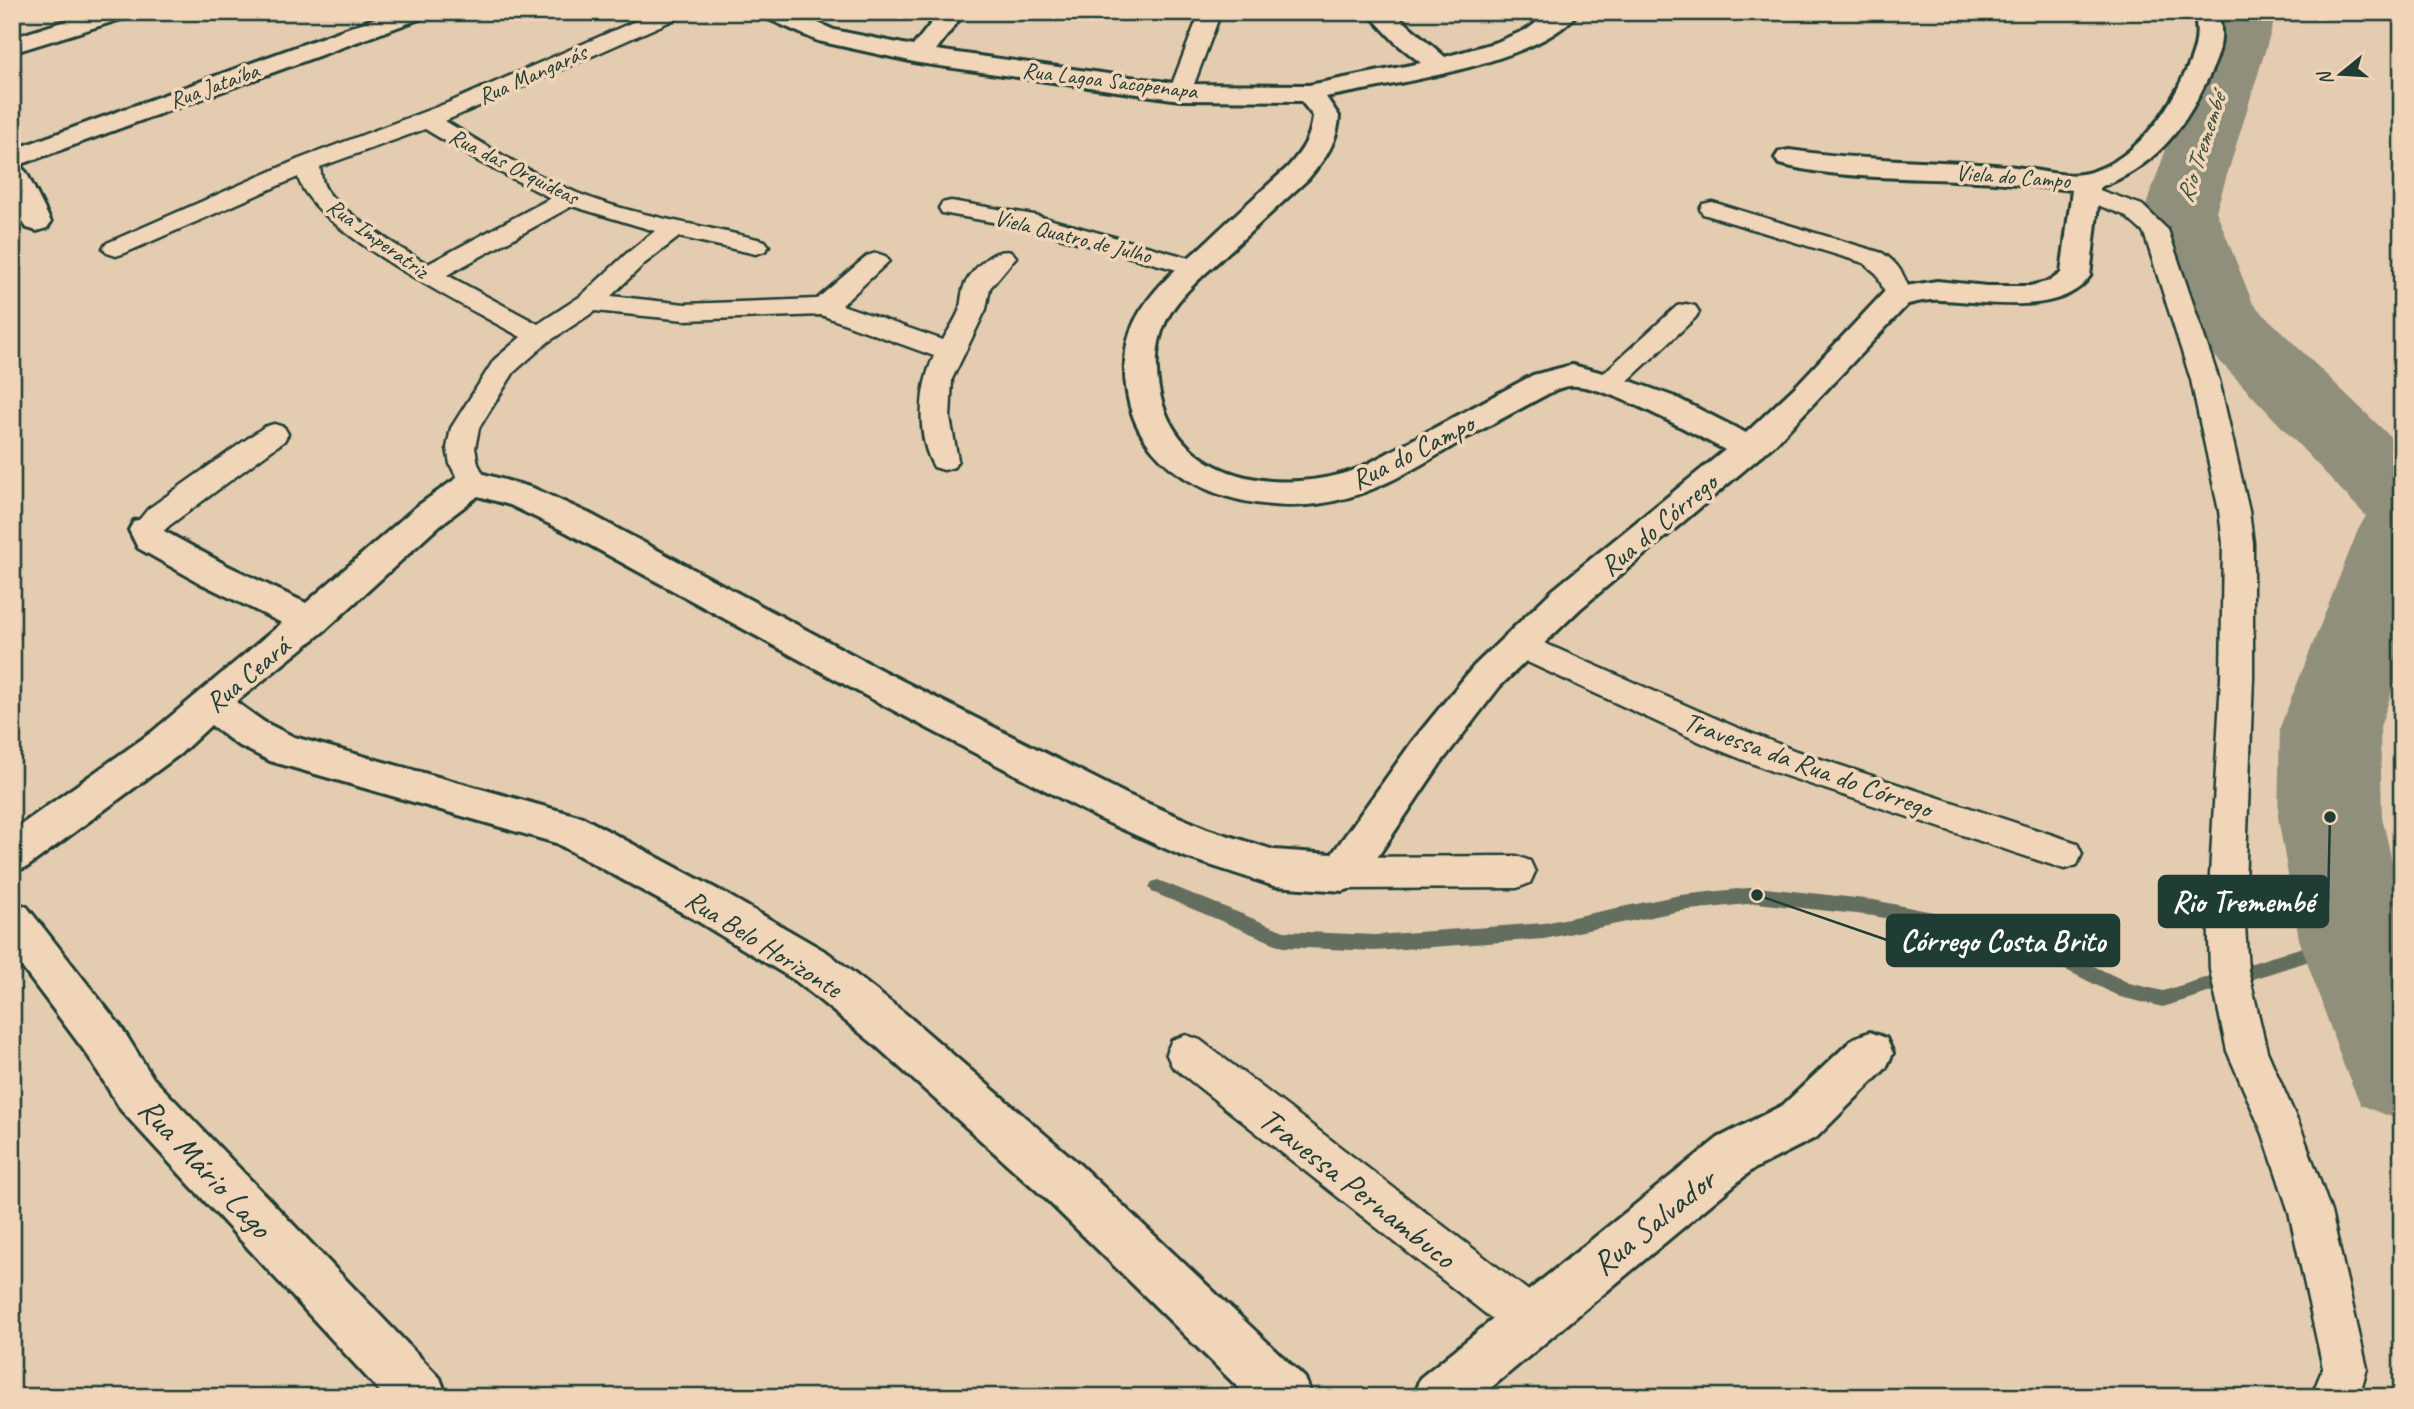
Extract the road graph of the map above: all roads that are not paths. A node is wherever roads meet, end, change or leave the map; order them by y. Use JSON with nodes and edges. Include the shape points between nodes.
{"nodes":[{"id":1,"x":119,"y":12,"type":"edge"},
{"id":2,"x":415,"y":12,"type":"edge"},
{"id":3,"x":675,"y":12,"type":"edge"},
{"id":4,"x":773,"y":12,"type":"edge"},
{"id":5,"x":953,"y":12,"type":"edge"},
{"id":6,"x":1211,"y":12,"type":"edge"},
{"id":7,"x":1379,"y":12,"type":"edge"},
{"id":8,"x":1566,"y":12,"type":"edge"},
{"id":9,"x":2206,"y":12,"type":"edge"},
{"id":10,"x":12,"y":46,"type":"edge"},
{"id":11,"x":919,"y":55,"type":"junction"},
{"id":12,"x":1441,"y":66,"type":"junction"},
{"id":13,"x":1180,"y":92,"type":"junction"},
{"id":14,"x":1310,"y":93,"type":"junction"},
{"id":15,"x":428,"y":120,"type":"junction"},
{"id":16,"x":1789,"y":158,"type":"dead end"},
{"id":17,"x":12,"y":159,"type":"edge"},
{"id":18,"x":307,"y":164,"type":"junction"},
{"id":19,"x":12,"y":173,"type":"edge"},
{"id":20,"x":2086,"y":187,"type":"junction"},
{"id":21,"x":569,"y":198,"type":"junction"},
{"id":22,"x":951,"y":208,"type":"dead end"},
{"id":23,"x":1712,"y":209,"type":"dead end"},
{"id":24,"x":37,"y":222,"type":"dead end"},
{"id":25,"x":674,"y":229,"type":"junction"},
{"id":26,"x":756,"y":246,"type":"dead end"},
{"id":27,"x":116,"y":248,"type":"dead end"},
{"id":28,"x":1003,"y":257,"type":"dead end"},
{"id":29,"x":876,"y":261,"type":"dead end"},
{"id":30,"x":1195,"y":267,"type":"junction"},
{"id":31,"x":428,"y":275,"type":"junction"},
{"id":32,"x":1898,"y":296,"type":"junction"},
{"id":33,"x":590,"y":302,"type":"junction"},
{"id":34,"x":824,"y":307,"type":"junction"},
{"id":35,"x":1685,"y":313,"type":"dead end"},
{"id":36,"x":539,"y":336,"type":"junction"},
{"id":37,"x":950,"y":352,"type":"junction"},
{"id":38,"x":1608,"y":384,"type":"junction"},
{"id":39,"x":274,"y":434,"type":"dead end"},
{"id":40,"x":1749,"y":448,"type":"junction"},
{"id":41,"x":944,"y":460,"type":"dead end"},
{"id":42,"x":473,"y":483,"type":"junction"},
{"id":43,"x":146,"y":530,"type":"joint"},
{"id":44,"x":311,"y":621,"type":"junction"},
{"id":45,"x":1519,"y":645,"type":"junction"},
{"id":46,"x":210,"y":704,"type":"junction"},
{"id":47,"x":12,"y":854,"type":"edge"},
{"id":48,"x":2064,"y":854,"type":"dead end"},
{"id":49,"x":1517,"y":872,"type":"dead end"},
{"id":50,"x":1343,"y":873,"type":"junction"},
{"id":51,"x":12,"y":920,"type":"edge"},
{"id":52,"x":1186,"y":1053,"type":"dead end"},
{"id":53,"x":1870,"y":1053,"type":"dead end"},
{"id":54,"x":1531,"y":1321,"type":"junction"},
{"id":55,"x":421,"y":1397,"type":"edge"},
{"id":56,"x":1286,"y":1397,"type":"edge"},
{"id":57,"x":1439,"y":1397,"type":"edge"},
{"id":58,"x":2334,"y":1397,"type":"edge"}],
"edges":[{"from":1,"to":10,"type":"street"},
{"from":2,"to":17,"type":"street","name":"Rua Jataíba"},
{"from":3,"to":15,"type":"lane","name":"Rua Mangarás"},
{"from":4,"to":11,"type":"street","name":"Rua Lagoa Sacopenapa","via":[[827,36]]},
{"from":5,"to":11,"type":"street"},
{"from":6,"to":13,"type":"lane"},
{"from":7,"to":12,"type":"street"},
{"from":8,"to":12,"type":"street","name":"Rua Lagoa Sacopenapa","via":[[1536,34],[1506,47]]},
{"from":9,"to":20,"type":"street","via":[[2213,40],[2178,115],[2145,152]]},
{"from":11,"to":13,"type":"street","name":"Rua Lagoa Sacopenapa"},
{"from":12,"to":14,"type":"street","name":"Rua Lagoa Sacopenapa"},
{"from":13,"to":14,"type":"street","name":"Rua Lagoa Sacopenapa"},
{"from":14,"to":30,"type":"street","name":"Rua do Campo","via":[[1326,116],[1322,142],[1315,153]]},
{"from":15,"to":18,"type":"lane","name":"Rua das Orquídeas"},
{"from":15,"to":21,"type":"lane","name":"Rua das Orquídeas"},
{"from":16,"to":20,"type":"street","name":"Viela do Campo","via":[[1830,165],[2005,174]]},
{"from":18,"to":27,"type":"lane"},
{"from":18,"to":31,"type":"lane","name":"Rua Imperatriz","via":[[313,188],[327,205]]},
{"from":19,"to":24,"type":"street"},
{"from":20,"to":32,"type":"street","name":"Viela do Campo","via":[[2075,276],[2061,287],[2030,295],[1937,290]]},
{"from":20,"to":58,"type":"lane","via":[[2133,210],[2156,230],[2205,380],[2234,511],[2237,678],[2226,911],[2229,970],[2247,1051],[2310,1212],[2345,1368]]},
{"from":21,"to":25,"type":"lane","name":"Rua das Orquídeas"},
{"from":21,"to":31,"type":"lane"},
{"from":22,"to":30,"type":"lane","name":"Viela Quatro de Julho","via":[[1034,222]]},
{"from":23,"to":32,"type":"lane","via":[[1873,258],[1892,274]]},
{"from":25,"to":26,"type":"lane","name":"Rua das Orquídeas"},
{"from":25,"to":33,"type":"lane"},
{"from":28,"to":37,"type":"lane","via":[[977,286],[973,309]]},
{"from":29,"to":34,"type":"lane"},
{"from":30,"to":38,"type":"street","name":"Rua do Campo","via":[[1151,320],[1140,355],[1142,401],[1153,433],[1171,454],[1196,472],[1227,484],[1269,493],[1305,493],[1359,483],[1544,382],[1572,375]]},
{"from":31,"to":36,"type":"lane","name":"Rua Imperatriz"},
{"from":32,"to":40,"type":"street"},
{"from":33,"to":34,"type":"lane","via":[[685,312]]},
{"from":33,"to":36,"type":"lane"},
{"from":34,"to":37,"type":"lane"},
{"from":35,"to":38,"type":"lane"},
{"from":36,"to":42,"type":"lane","via":[[504,366],[465,428],[461,448]]},
{"from":37,"to":41,"type":"lane","via":[[934,390]]},
{"from":38,"to":40,"type":"street","name":"Rua do Campo","via":[[1664,405]]},
{"from":39,"to":43,"type":"lane"},
{"from":40,"to":45,"type":"street","name":"Rua do Córrego","via":[[1567,599]]},
{"from":42,"to":44,"type":"street","name":"Rua Ceará"},
{"from":42,"to":50,"type":"street","via":[[521,496],[578,523],[870,681],[1173,834],[1274,868]]},
{"from":43,"to":44,"type":"street","via":[[150,539],[213,574]]},
{"from":44,"to":46,"type":"street","name":"Rua Ceará"},
{"from":45,"to":48,"type":"lane","name":"Travessa da Rua do Córrego","via":[[1786,762]]},
{"from":45,"to":50,"type":"street","name":"Rua do Córrego","via":[[1487,676],[1426,753]]},
{"from":46,"to":47,"type":"street","name":"Rua Ceará","via":[[166,743]]},
{"from":46,"to":56,"type":"street","name":"Rua Belo Horizonte","via":[[250,733],[284,750],[567,829],[812,967],[891,1030],[1062,1181]]},
{"from":49,"to":50,"type":"lane"},
{"from":51,"to":55,"type":"street","name":"Rua Mário Lago","via":[[105,1042],[137,1094]]},
{"from":52,"to":54,"type":"lane","name":"Travessa Pernambuco"},
{"from":53,"to":54,"type":"street","name":"Rua Salvador","via":[[1800,1121],[1735,1154]]},
{"from":54,"to":57,"type":"street","name":"Rua Salvador"}]}
